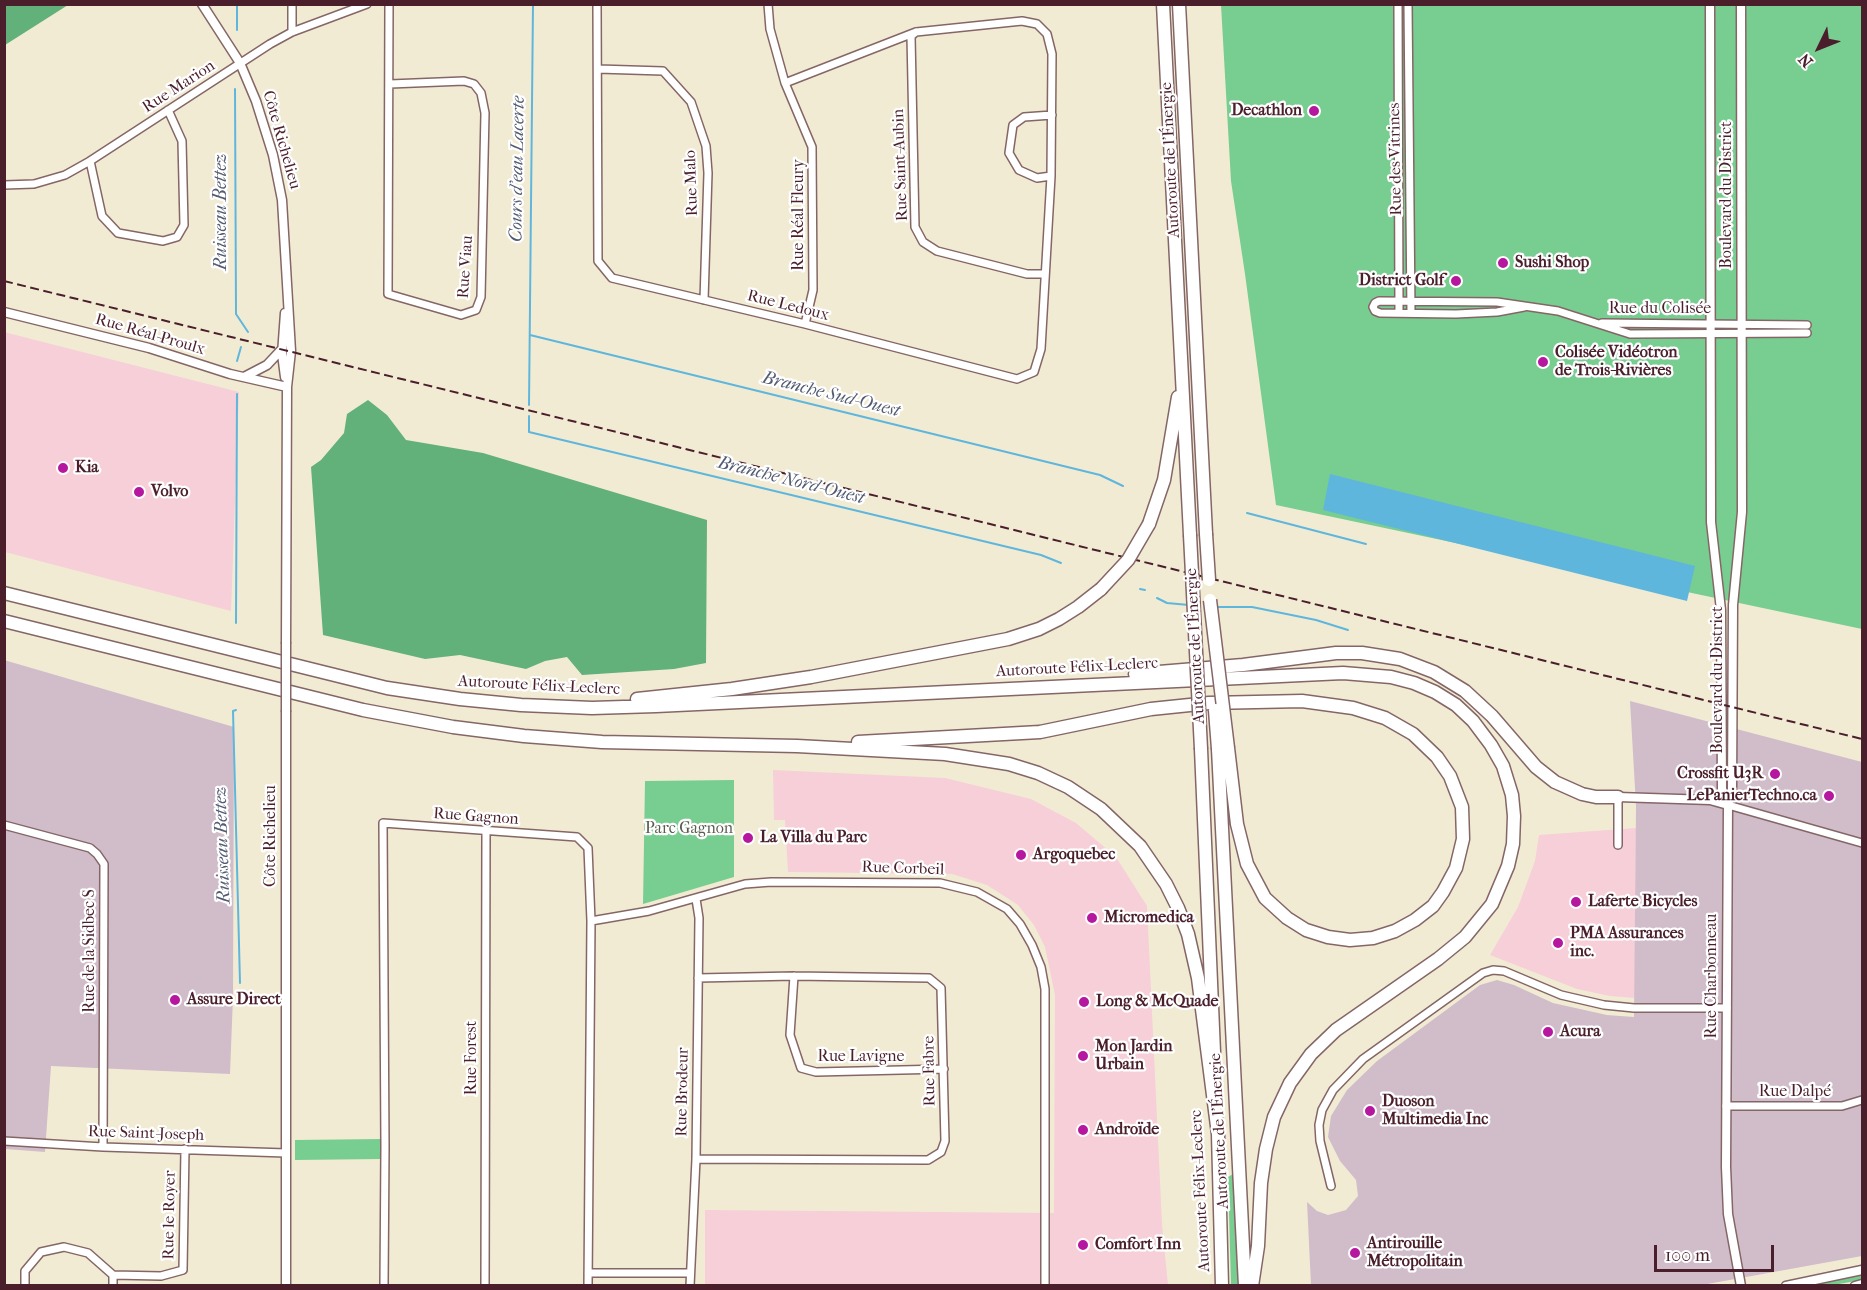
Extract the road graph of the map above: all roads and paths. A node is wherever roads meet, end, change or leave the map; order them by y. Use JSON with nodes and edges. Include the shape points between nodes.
{"nodes":[{"id":1,"x":202,"y":4,"type":"edge"},
{"id":2,"x":292,"y":4,"type":"edge"},
{"id":3,"x":367,"y":4,"type":"edge"},
{"id":4,"x":389,"y":4,"type":"edge"},
{"id":5,"x":597,"y":4,"type":"edge"},
{"id":6,"x":768,"y":4,"type":"edge"},
{"id":7,"x":1163,"y":4,"type":"edge"},
{"id":8,"x":1179,"y":4,"type":"edge"},
{"id":9,"x":1398,"y":4,"type":"edge"},
{"id":10,"x":1408,"y":4,"type":"edge"},
{"id":11,"x":1710,"y":4,"type":"edge"},
{"id":12,"x":1741,"y":4,"type":"edge"},
{"id":13,"x":292,"y":32,"type":"junction"},
{"id":14,"x":916,"y":32,"type":"junction"},
{"id":15,"x":240,"y":63,"type":"junction"},
{"id":16,"x":598,"y":69,"type":"junction"},
{"id":17,"x":785,"y":83,"type":"junction"},
{"id":18,"x":390,"y":84,"type":"junction"},
{"id":19,"x":168,"y":110,"type":"junction"},
{"id":20,"x":1052,"y":115,"type":"junction"},
{"id":21,"x":90,"y":161,"type":"junction"},
{"id":22,"x":1051,"y":176,"type":"junction"},
{"id":23,"x":4,"y":185,"type":"edge"},
{"id":24,"x":1046,"y":274,"type":"junction"},
{"id":25,"x":287,"y":297,"type":"junction"},
{"id":26,"x":704,"y":300,"type":"junction"},
{"id":27,"x":1399,"y":301,"type":"junction"},
{"id":28,"x":1411,"y":301,"type":"junction"},
{"id":29,"x":1524,"y":307,"type":"junction"},
{"id":30,"x":4,"y":312,"type":"edge"},
{"id":31,"x":1399,"y":313,"type":"junction"},
{"id":32,"x":1411,"y":313,"type":"junction"},
{"id":33,"x":1593,"y":323,"type":"junction"},
{"id":34,"x":1711,"y":323,"type":"junction"},
{"id":35,"x":805,"y":324,"type":"junction"},
{"id":36,"x":1807,"y":325,"type":"dead end"},
{"id":37,"x":1742,"y":329,"type":"junction"},
{"id":38,"x":1807,"y":333,"type":"dead end"},
{"id":39,"x":1711,"y":334,"type":"junction"},
{"id":40,"x":282,"y":349,"type":"junction"},
{"id":41,"x":1182,"y":375,"type":"junction"},
{"id":42,"x":244,"y":377,"type":"junction"},
{"id":43,"x":287,"y":387,"type":"junction"},
{"id":44,"x":4,"y":593,"type":"edge"},
{"id":45,"x":4,"y":621,"type":"edge"},
{"id":46,"x":939,"y":691,"type":"junction"},
{"id":47,"x":564,"y":707,"type":"junction"},
{"id":48,"x":797,"y":746,"type":"junction"},
{"id":49,"x":1223,"y":748,"type":"junction"},
{"id":50,"x":1618,"y":797,"type":"junction"},
{"id":51,"x":1728,"y":805,"type":"junction"},
{"id":52,"x":4,"y":825,"type":"edge"},
{"id":53,"x":486,"y":831,"type":"junction"},
{"id":54,"x":1863,"y":843,"type":"edge"},
{"id":55,"x":1618,"y":845,"type":"dead end"},
{"id":56,"x":696,"y":899,"type":"junction"},
{"id":57,"x":591,"y":921,"type":"junction"},
{"id":58,"x":794,"y":976,"type":"junction"},
{"id":59,"x":698,"y":978,"type":"junction"},
{"id":60,"x":1727,"y":1008,"type":"junction"},
{"id":61,"x":944,"y":1069,"type":"junction"},
{"id":62,"x":1863,"y":1100,"type":"edge"},
{"id":63,"x":1726,"y":1106,"type":"junction"},
{"id":64,"x":1218,"y":1134,"type":"junction"},
{"id":65,"x":4,"y":1140,"type":"edge"},
{"id":66,"x":103,"y":1147,"type":"junction"},
{"id":67,"x":185,"y":1149,"type":"junction"},
{"id":68,"x":286,"y":1153,"type":"junction"},
{"id":69,"x":696,"y":1160,"type":"junction"},
{"id":70,"x":1331,"y":1186,"type":"dead end"},
{"id":71,"x":1863,"y":1270,"type":"edge"},
{"id":72,"x":588,"y":1273,"type":"junction"},
{"id":73,"x":690,"y":1273,"type":"junction"},
{"id":74,"x":113,"y":1275,"type":"junction"},
{"id":75,"x":1863,"y":1284,"type":"edge"},
{"id":76,"x":25,"y":1286,"type":"edge"},
{"id":77,"x":113,"y":1286,"type":"edge"},
{"id":78,"x":286,"y":1286,"type":"edge"},
{"id":79,"x":384,"y":1286,"type":"edge"},
{"id":80,"x":485,"y":1286,"type":"edge"},
{"id":81,"x":588,"y":1286,"type":"edge"},
{"id":82,"x":690,"y":1286,"type":"edge"},
{"id":83,"x":1045,"y":1286,"type":"edge"},
{"id":84,"x":1222,"y":1286,"type":"edge"},
{"id":85,"x":1245,"y":1286,"type":"edge"},
{"id":86,"x":1252,"y":1286,"type":"edge"},
{"id":87,"x":1741,"y":1286,"type":"edge"},
{"id":88,"x":1786,"y":1286,"type":"edge"},
{"id":89,"x":1855,"y":1286,"type":"edge"}],
"edges":[{"from":1,"to":15,"type":"street","name":"Côte Richelieu"},
{"from":2,"to":13,"type":"street"},
{"from":3,"to":13,"type":"street","name":"Rue Marion"},
{"from":4,"to":18,"type":"street","name":"Rue Viau"},
{"from":5,"to":16,"type":"street","name":"Rue Ledoux"},
{"from":6,"to":17,"type":"street","name":"Rue Réal Fleury","via":[[770,29]]},
{"from":7,"to":41,"type":"highway","name":"Autoroute de l'Énergie"},
{"from":8,"to":49,"type":"highway","name":"Autoroute de l'Énergie","bridge":true,"via":[[1206,534]]},
{"from":9,"to":27,"type":"street","name":"Rue des Vitrines"},
{"from":10,"to":28,"type":"street","name":"Rue des Vitrines"},
{"from":11,"to":34,"type":"street","name":"Boulevard du District"},
{"from":12,"to":37,"type":"street","name":"Boulevard du District"},
{"from":13,"to":15,"type":"street","name":"Rue Marion"},
{"from":14,"to":17,"type":"street","name":"Rue Ledoux"},
{"from":14,"to":20,"type":"street","name":"Rue Ledoux","via":[[1022,21],[1037,24],[1047,34],[1052,54]]},
{"from":14,"to":24,"type":"street","name":"Rue Saint-Aubin","via":[[911,36],[915,228],[923,242],[937,251],[1027,274]]},
{"from":15,"to":19,"type":"street","name":"Rue Marion"},
{"from":15,"to":25,"type":"street","name":"Côte Richelieu","via":[[265,129],[280,189]]},
{"from":16,"to":26,"type":"street","name":"Rue Malo","via":[[663,71],[691,102],[706,146],[708,173]]},
{"from":16,"to":26,"type":"street","name":"Rue Ledoux","via":[[598,261],[612,278]]},
{"from":17,"to":35,"type":"street","name":"Rue Réal Fleury","via":[[813,147],[813,290]]},
{"from":18,"to":18,"type":"street","name":"Rue Viau","via":[[464,81],[474,84],[481,93],[485,113],[482,286],[476,310],[461,315],[388,294]]},
{"from":19,"to":21,"type":"street","name":"Rue Marion"},
{"from":19,"to":21,"type":"street","via":[[182,141],[184,225],[177,237],[163,242],[118,232],[102,216]]},
{"from":20,"to":22,"type":"street","name":"Rue Ledoux"},
{"from":20,"to":22,"type":"street","via":[[1024,117],[1013,125],[1009,153],[1019,170],[1037,178]]},
{"from":21,"to":23,"type":"street","name":"Rue Marion","via":[[65,175],[34,184]]},
{"from":22,"to":24,"type":"street","name":"Rue Ledoux"},
{"from":24,"to":35,"type":"street","name":"Rue Ledoux","via":[[1041,350],[1034,372],[1017,379]]},
{"from":25,"to":40,"type":"street","name":"Côte Richelieu"},
{"from":25,"to":43,"type":"street","name":"Côte Richelieu","via":[[291,351]]},
{"from":26,"to":35,"type":"street","name":"Rue Ledoux"},
{"from":27,"to":28,"type":"street","name":"Rue du Colisée"},
{"from":27,"to":31,"type":"street","name":"Rue des Vitrines"},
{"from":27,"to":31,"type":"street","name":"Rue du Colisée","via":[[1377,301],[1373,307],[1378,312]]},
{"from":28,"to":29,"type":"street","name":"Rue du Colisée","via":[[1497,302]]},
{"from":28,"to":32,"type":"street","name":"Rue des Vitrines"},
{"from":29,"to":32,"type":"street","name":"Rue du Colisée","via":[[1474,314]]},
{"from":29,"to":33,"type":"street","name":"Rue du Colisée","via":[[1555,310]]},
{"from":30,"to":42,"type":"street","name":"Rue Réal-Proulx","via":[[149,348]]},
{"from":31,"to":32,"type":"street","name":"Rue du Colisée"},
{"from":33,"to":34,"type":"street","name":"Rue du Colisée"},
{"from":33,"to":39,"type":"street","name":"Rue du Colisée","via":[[1630,334]]},
{"from":34,"to":37,"type":"street","name":"Rue du Colisée"},
{"from":34,"to":39,"type":"street","name":"Boulevard du District"},
{"from":36,"to":37,"type":"street"},
{"from":37,"to":38,"type":"street"},
{"from":37,"to":39,"type":"street","name":"Rue du Colisée"},
{"from":37,"to":51,"type":"street","name":"Boulevard du District","via":[[1742,528],[1734,599],[1732,790]]},
{"from":39,"to":51,"type":"street","name":"Boulevard du District","via":[[1711,522],[1721,610],[1722,789]]},
{"from":40,"to":42,"type":"street","via":[[267,365]]},
{"from":40,"to":43,"type":"street","name":"Côte Richelieu"},
{"from":41,"to":47,"type":"highway","bridge":true,"via":[[1164,480],[1149,524],[1128,560],[1101,589],[1053,622],[998,641],[845,671],[732,689]]},
{"from":41,"to":64,"type":"highway","name":"Autoroute de l'Énergie","bridge":true},
{"from":42,"to":43,"type":"street","name":"Rue Réal-Proulx"},
{"from":43,"to":68,"type":"street","name":"Côte Richelieu","bridge":true},
{"from":44,"to":47,"type":"highway","name":"Autoroute Félix-Leclerc","via":[[387,688],[480,702]]},
{"from":45,"to":48,"type":"highway","name":"Autoroute Félix-Leclerc","via":[[342,705],[459,728],[612,743]]},
{"from":46,"to":47,"type":"highway","name":"Autoroute Félix-Leclerc","via":[[667,706]]},
{"from":46,"to":50,"type":"highway","via":[[1326,654],[1378,655],[1420,665],[1453,683],[1486,711],[1536,767],[1560,785],[1587,795]]},
{"from":46,"to":86,"type":"highway","name":"Autoroute Félix-Leclerc","via":[[1314,674],[1377,675],[1414,683],[1449,700],[1473,721],[1496,752],[1510,788],[1514,823],[1510,859],[1498,892],[1464,937],[1336,1030],[1311,1054],[1290,1083],[1274,1118],[1266,1149]]},
{"from":48,"to":49,"type":"highway","via":[[1040,732],[1203,704],[1284,700],[1345,706],[1406,729],[1432,751],[1450,776],[1462,807],[1464,831],[1459,860],[1449,884],[1422,916],[1381,936],[1335,939],[1293,922],[1265,898],[1247,864]]},
{"from":48,"to":64,"type":"highway","name":"Autoroute Félix-Leclerc","via":[[945,754],[1002,762],[1060,783],[1115,820],[1156,867],[1185,925],[1198,978]]},
{"from":49,"to":85,"type":"highway","name":"Autoroute de l'Énergie"},
{"from":50,"to":51,"type":"street","via":[[1710,800]]},
{"from":50,"to":55,"type":"street"},
{"from":51,"to":54,"type":"street"},
{"from":51,"to":60,"type":"street","name":"Rue Charbonneau"},
{"from":52,"to":66,"type":"street","name":"Rue de la Sidbec S","via":[[90,848],[104,864]]},
{"from":53,"to":57,"type":"street","name":"Rue Gagnon","via":[[577,837],[588,849]]},
{"from":53,"to":79,"type":"street","name":"Rue Gagnon","via":[[383,823]]},
{"from":53,"to":80,"type":"street","name":"Rue Forest"},
{"from":56,"to":57,"type":"street","name":"Rue Corbeil"},
{"from":56,"to":59,"type":"street","name":"Rue Brodeur"},
{"from":56,"to":83,"type":"street","name":"Rue Corbeil","via":[[758,882],[925,881],[977,892],[1012,914],[1032,945],[1045,989]]},
{"from":57,"to":72,"type":"street","name":"Rue Gagnon"},
{"from":58,"to":59,"type":"street","name":"Rue Fabre"},
{"from":58,"to":61,"type":"street","name":"Rue Fabre","via":[[929,978],[941,988]]},
{"from":58,"to":61,"type":"street","name":"Rue Lavigne","via":[[790,1035],[801,1068],[816,1072]]},
{"from":59,"to":69,"type":"street","name":"Rue Brodeur"},
{"from":60,"to":63,"type":"street","name":"Rue Charbonneau"},
{"from":60,"to":70,"type":"street","via":[[1613,1006],[1562,995],[1504,971],[1483,973],[1363,1059],[1333,1090],[1319,1125]]},
{"from":61,"to":69,"type":"street","name":"Rue Fabre","via":[[945,1141],[941,1152],[928,1160]]},
{"from":62,"to":63,"type":"street","name":"Rue Dalpé","via":[[1842,1106]]},
{"from":63,"to":87,"type":"street","name":"Rue Charbonneau","via":[[1727,1204]]},
{"from":64,"to":84,"type":"highway","name":"Autoroute Félix-Leclerc"},
{"from":65,"to":66,"type":"street","name":"Rue Saint-Joseph"},
{"from":66,"to":67,"type":"street","name":"Rue Saint-Joseph"},
{"from":67,"to":68,"type":"street","name":"Rue Saint-Joseph"},
{"from":67,"to":74,"type":"street","name":"Rue le Royer","via":[[183,1270],[161,1276]]},
{"from":68,"to":78,"type":"street","name":"Côte Richelieu"},
{"from":69,"to":73,"type":"street","name":"Rue Brodeur"},
{"from":71,"to":88,"type":"street"},
{"from":72,"to":73,"type":"street"},
{"from":72,"to":81,"type":"street","name":"Rue Gagnon"},
{"from":73,"to":82,"type":"street","name":"Rue Brodeur"},
{"from":74,"to":76,"type":"street","via":[[88,1253],[64,1247],[41,1252],[26,1271]]},
{"from":74,"to":77,"type":"street"},
{"from":75,"to":89,"type":"street"}]}
